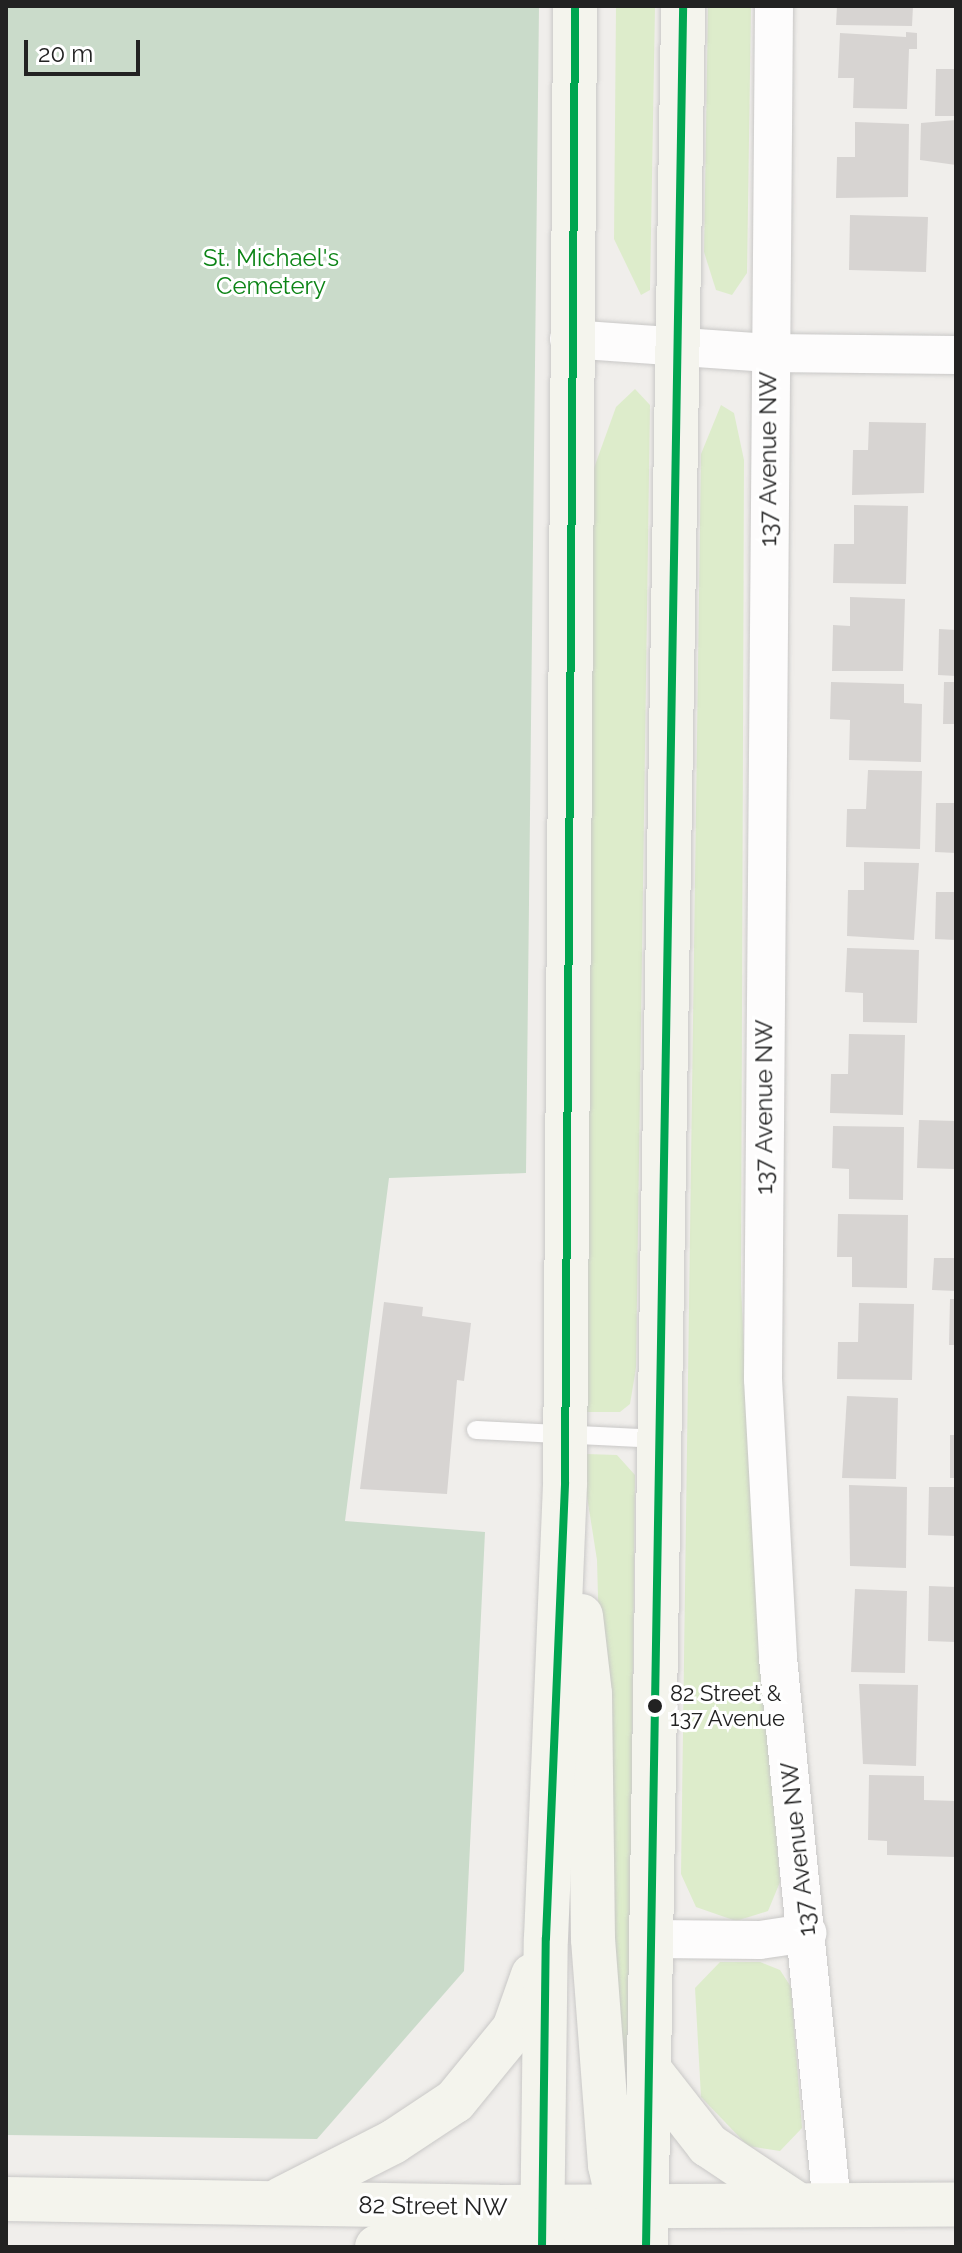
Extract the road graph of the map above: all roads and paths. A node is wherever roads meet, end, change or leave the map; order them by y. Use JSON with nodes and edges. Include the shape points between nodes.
{"nodes":[{"id":1,"x":575,"y":6,"type":"edge"},
{"id":2,"x":683,"y":6,"type":"edge"},
{"id":3,"x":774,"y":6,"type":"edge"},
{"id":4,"x":569,"y":339,"type":"junction"},
{"id":5,"x":678,"y":345,"type":"junction"},
{"id":6,"x":769,"y":353,"type":"junction"},
{"id":7,"x":956,"y":355,"type":"edge"},
{"id":8,"x":476,"y":1430,"type":"dead end"},
{"id":9,"x":565,"y":1433,"type":"junction"},
{"id":10,"x":661,"y":1439,"type":"junction"},
{"id":11,"x":565,"y":1482,"type":"junction"},
{"id":12,"x":807,"y":1933,"type":"junction"},
{"id":13,"x":546,"y":1938,"type":"junction"},
{"id":14,"x":654,"y":1939,"type":"junction"},
{"id":15,"x":651,"y":2072,"type":"junction"},
{"id":16,"x":6,"y":2199,"type":"edge"},
{"id":17,"x":276,"y":2202,"type":"junction"},
{"id":18,"x":815,"y":2205,"type":"junction"},
{"id":19,"x":956,"y":2205,"type":"edge"},
{"id":20,"x":595,"y":2232,"type":"edge"},
{"id":21,"x":377,"y":2247,"type":"edge"}],
"edges":[{"from":1,"to":4,"type":"main road"},
{"from":2,"to":5,"type":"main road"},
{"from":3,"to":6,"type":"street","name":"137 Avenue NW"},
{"from":4,"to":5,"type":"street"},
{"from":4,"to":9,"type":"main road"},
{"from":5,"to":6,"type":"street"},
{"from":5,"to":10,"type":"main road"},
{"from":6,"to":7,"type":"street"},
{"from":6,"to":12,"type":"street","name":"137 Avenue NW","via":[[763,1379],[778,1658]]},
{"from":8,"to":9,"type":"lane"},
{"from":9,"to":10,"type":"lane"},
{"from":9,"to":11,"type":"main road"},
{"from":10,"to":14,"type":"main road"},
{"from":11,"to":13,"type":"main road"},
{"from":11,"to":20,"type":"main road","via":[[590,1694]]},
{"from":12,"to":14,"type":"street","via":[[760,1940]]},
{"from":12,"to":18,"type":"street","name":"137 Avenue NW"},
{"from":13,"to":17,"type":"main road","via":[[514,2029],[482,2075],[393,2142]]},
{"from":13,"to":20,"type":"main road"},
{"from":14,"to":15,"type":"main road"},
{"from":15,"to":18,"type":"main road","via":[[708,2145]]},
{"from":15,"to":20,"type":"main road"},
{"from":16,"to":17,"type":"main road","name":"82 Street NW"},
{"from":17,"to":20,"type":"main road","name":"82 Street NW"},
{"from":18,"to":19,"type":"main road","name":"82 Street NW"},
{"from":18,"to":20,"type":"main road","name":"82 Street NW"},
{"from":20,"to":21,"type":"main road"}]}
